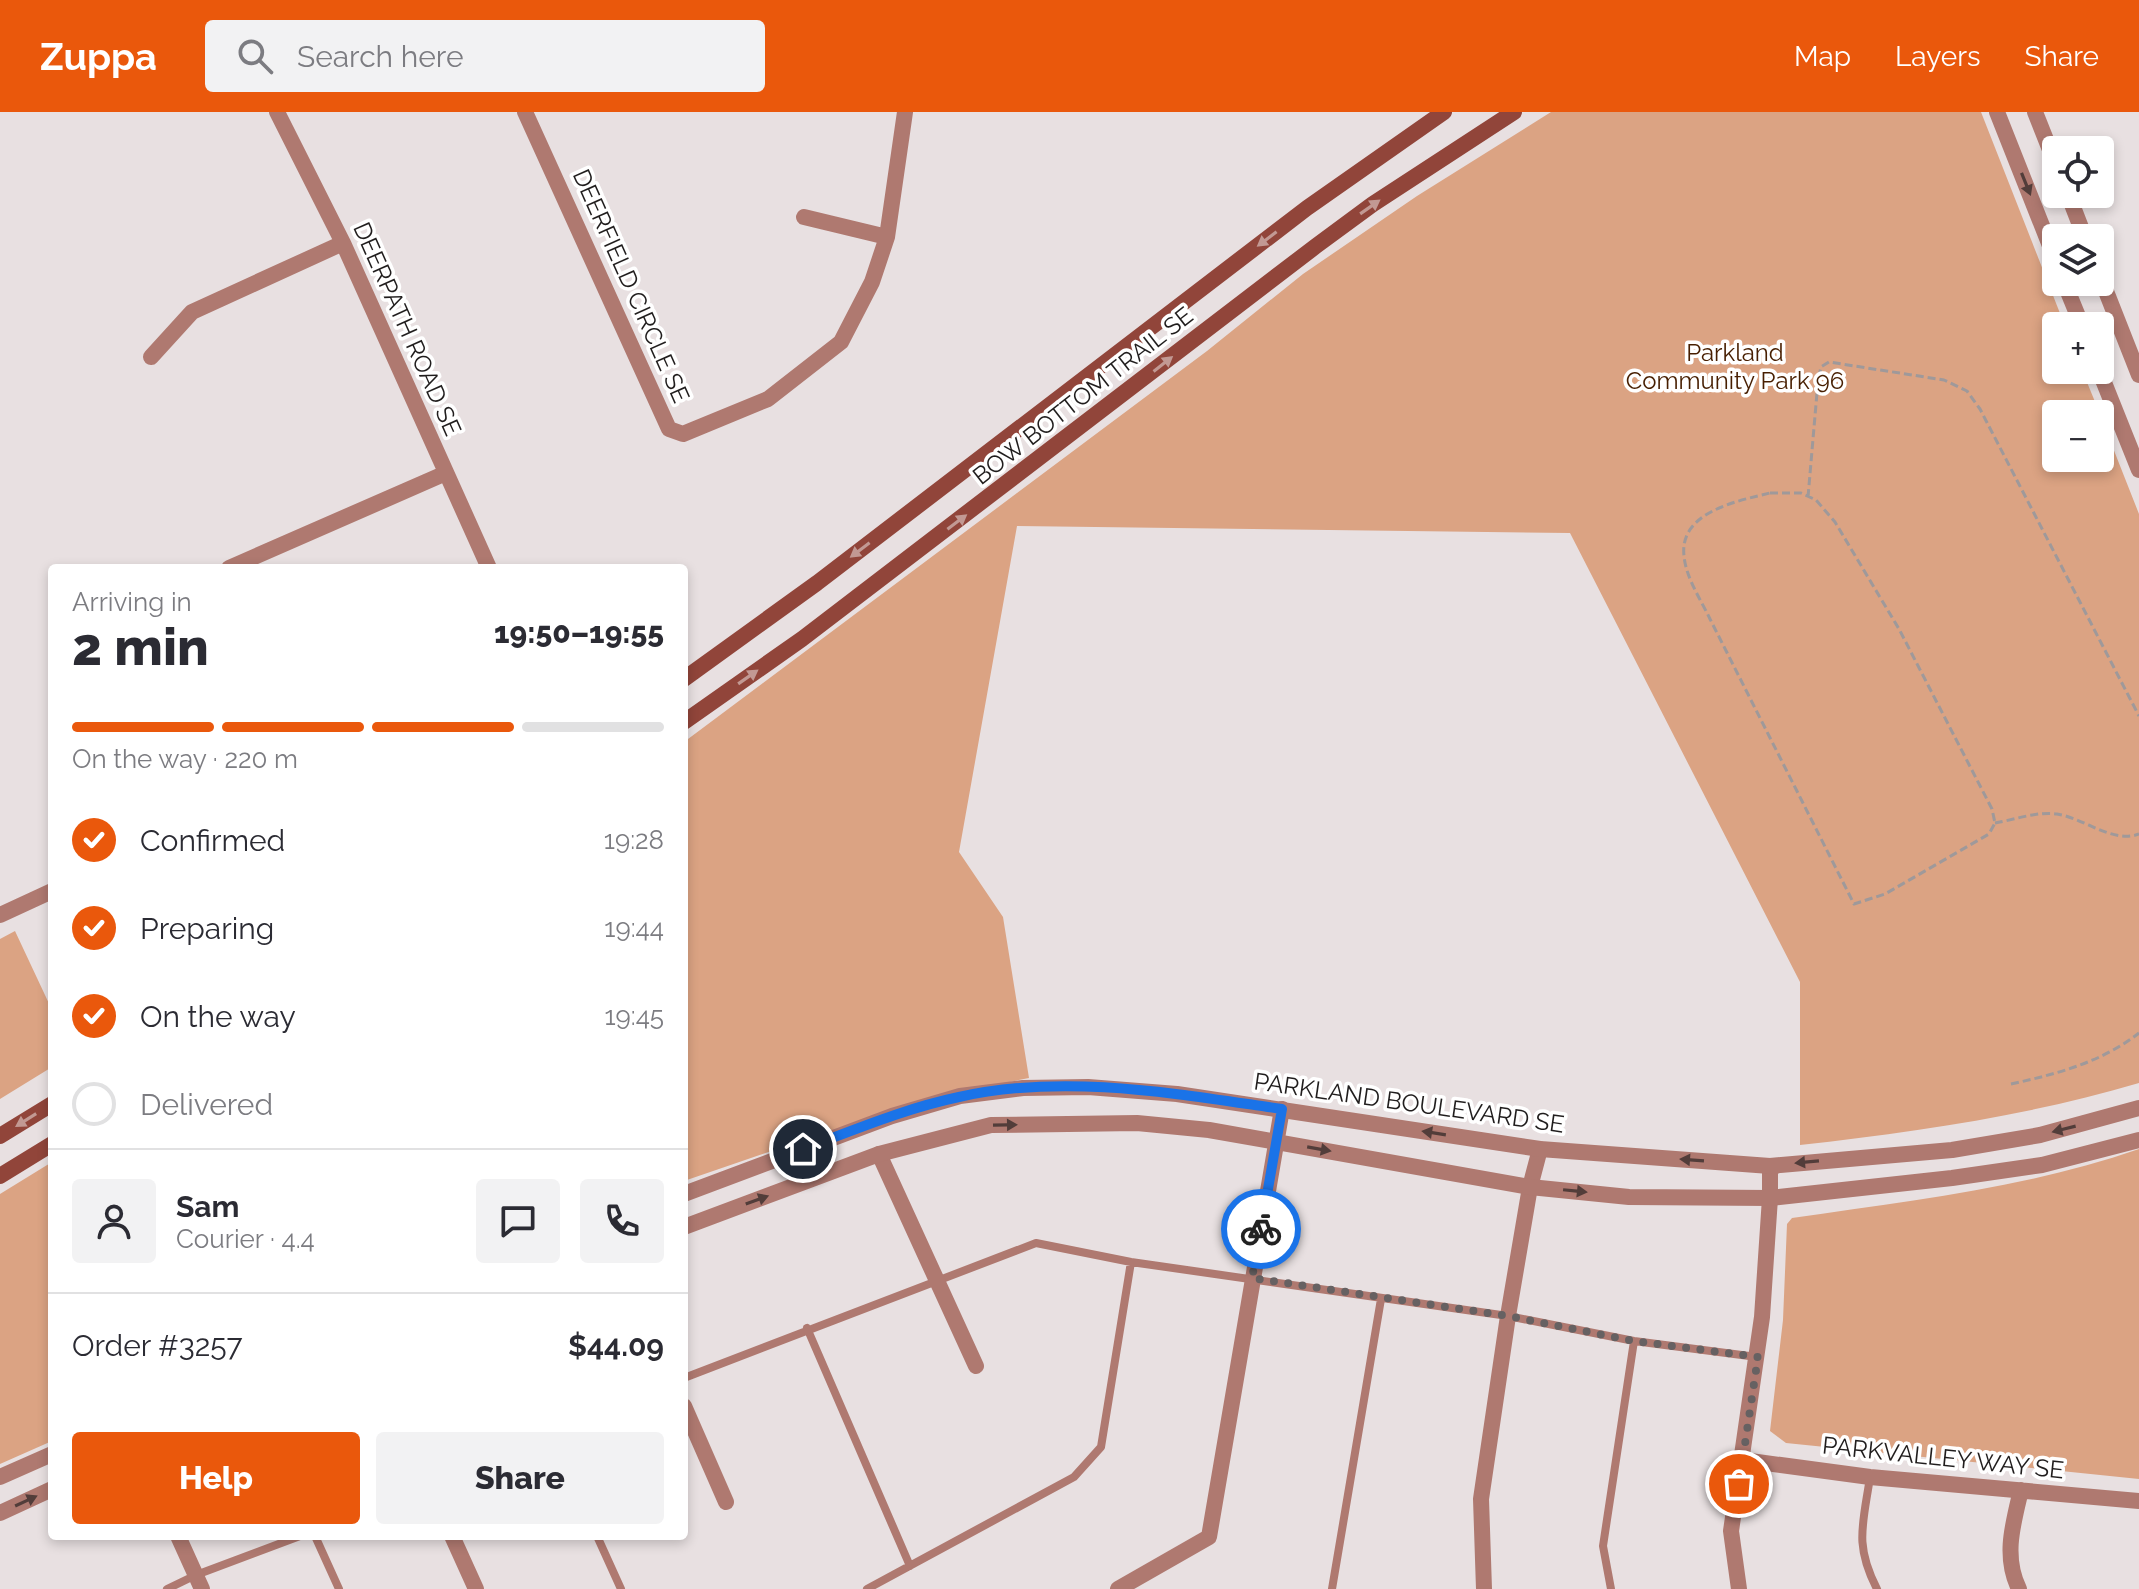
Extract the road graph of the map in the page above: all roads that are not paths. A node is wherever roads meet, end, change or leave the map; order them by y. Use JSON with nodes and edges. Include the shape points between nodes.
{"nodes":[{"id":1,"x":277,"y":112,"type":"edge"},
{"id":2,"x":525,"y":112,"type":"edge"},
{"id":3,"x":905,"y":112,"type":"edge"},
{"id":4,"x":1444,"y":112,"type":"edge"},
{"id":5,"x":1514,"y":112,"type":"edge"},
{"id":6,"x":1997,"y":112,"type":"edge"},
{"id":7,"x":2035,"y":112,"type":"edge"},
{"id":8,"x":2045,"y":136,"type":"edge"},
{"id":9,"x":804,"y":217,"type":"dead end"},
{"id":10,"x":2042,"y":226,"type":"edge"},
{"id":11,"x":887,"y":237,"type":"junction"},
{"id":12,"x":343,"y":243,"type":"junction"},
{"id":13,"x":2108,"y":296,"type":"edge"},
{"id":14,"x":151,"y":357,"type":"dead end"},
{"id":15,"x":2139,"y":375,"type":"edge"},
{"id":16,"x":2105,"y":384,"type":"edge"},
{"id":17,"x":2139,"y":470,"type":"edge"},
{"id":18,"x":446,"y":473,"type":"junction"},
{"id":19,"x":238,"y":564,"type":"edge"},
{"id":20,"x":487,"y":564,"type":"edge"},
{"id":21,"x":688,"y":676,"type":"edge"},
{"id":22,"x":688,"y":719,"type":"edge"},
{"id":23,"x":48,"y":893,"type":"edge"},
{"id":24,"x":0,"y":915,"type":"edge"},
{"id":25,"x":48,"y":1106,"type":"edge"},
{"id":26,"x":2139,"y":1108,"type":"edge"},
{"id":27,"x":1282,"y":1109,"type":"junction"},
{"id":28,"x":0,"y":1136,"type":"edge"},
{"id":29,"x":2139,"y":1140,"type":"edge"},
{"id":30,"x":1277,"y":1142,"type":"junction"},
{"id":31,"x":48,"y":1146,"type":"edge"},
{"id":32,"x":1540,"y":1149,"type":"junction"},
{"id":33,"x":879,"y":1154,"type":"junction"},
{"id":34,"x":1770,"y":1166,"type":"junction"},
{"id":35,"x":0,"y":1176,"type":"edge"},
{"id":36,"x":1530,"y":1187,"type":"junction"},
{"id":37,"x":688,"y":1192,"type":"edge"},
{"id":38,"x":1770,"y":1198,"type":"junction"},
{"id":39,"x":688,"y":1226,"type":"edge"},
{"id":40,"x":1131,"y":1262,"type":"junction"},
{"id":41,"x":1252,"y":1278,"type":"junction"},
{"id":42,"x":935,"y":1282,"type":"junction"},
{"id":43,"x":1381,"y":1299,"type":"junction"},
{"id":44,"x":1508,"y":1316,"type":"junction"},
{"id":45,"x":807,"y":1328,"type":"junction"},
{"id":46,"x":1634,"y":1341,"type":"junction"},
{"id":47,"x":1758,"y":1357,"type":"junction"},
{"id":48,"x":976,"y":1366,"type":"dead end"},
{"id":49,"x":688,"y":1376,"type":"edge"},
{"id":50,"x":688,"y":1415,"type":"edge"},
{"id":51,"x":48,"y":1456,"type":"edge"},
{"id":52,"x":1743,"y":1460,"type":"junction"},
{"id":53,"x":0,"y":1477,"type":"edge"},
{"id":54,"x":1870,"y":1477,"type":"junction"},
{"id":55,"x":2021,"y":1490,"type":"junction"},
{"id":56,"x":48,"y":1491,"type":"edge"},
{"id":57,"x":2139,"y":1501,"type":"edge"},
{"id":58,"x":726,"y":1502,"type":"dead end"},
{"id":59,"x":0,"y":1513,"type":"edge"},
{"id":60,"x":180,"y":1540,"type":"edge"},
{"id":61,"x":291,"y":1540,"type":"edge"},
{"id":62,"x":317,"y":1540,"type":"edge"},
{"id":63,"x":454,"y":1540,"type":"edge"},
{"id":64,"x":599,"y":1540,"type":"edge"},
{"id":65,"x":910,"y":1566,"type":"junction"},
{"id":66,"x":199,"y":1582,"type":"edge"},
{"id":67,"x":167,"y":1589,"type":"edge"},
{"id":68,"x":339,"y":1589,"type":"edge"},
{"id":69,"x":476,"y":1589,"type":"edge"},
{"id":70,"x":621,"y":1589,"type":"edge"},
{"id":71,"x":867,"y":1589,"type":"edge"},
{"id":72,"x":1118,"y":1589,"type":"edge"},
{"id":73,"x":1332,"y":1589,"type":"edge"},
{"id":74,"x":1484,"y":1589,"type":"edge"},
{"id":75,"x":1611,"y":1589,"type":"edge"},
{"id":76,"x":1739,"y":1589,"type":"edge"},
{"id":77,"x":1877,"y":1589,"type":"edge"},
{"id":78,"x":2019,"y":1589,"type":"edge"}],
"edges":[{"from":1,"to":12,"type":"street","name":"DEERPATH ROAD SE"},
{"from":2,"to":11,"type":"street","name":"DEERFIELD CIRCLE SE","via":[[669,429],[683,434],[768,399],[841,342],[872,282]]},
{"from":3,"to":11,"type":"street","name":"DEERFIELD CIRCLE SE"},
{"from":4,"to":21,"type":"main road","name":"BOW BOTTOM TRAIL SE","one_way":true,"via":[[1307,208]]},
{"from":22,"to":5,"type":"main road","name":"BOW BOTTOM TRAIL SE","one_way":true,"via":[[814,630],[1327,238]]},
{"from":6,"to":10,"type":"street","one_way":true},
{"from":7,"to":8,"type":"street"},
{"from":9,"to":11,"type":"street"},
{"from":12,"to":14,"type":"street","via":[[192,312]]},
{"from":12,"to":18,"type":"street","name":"DEERPATH ROAD SE"},
{"from":13,"to":15,"type":"street"},
{"from":16,"to":17,"type":"street"},
{"from":18,"to":19,"type":"street"},
{"from":18,"to":20,"type":"street","name":"DEERPATH ROAD SE"},
{"from":23,"to":24,"type":"street"},
{"from":25,"to":28,"type":"main road","one_way":true},
{"from":26,"to":34,"type":"street","name":"PARKLAND BOULEVARD SE","one_way":true,"via":[[2040,1135],[1952,1150]]},
{"from":27,"to":30,"type":"street"},
{"from":32,"to":27,"type":"street","name":"PARKLAND BOULEVARD SE","one_way":true},
{"from":27,"to":37,"type":"street","name":"PARKLAND BOULEVARD SE","via":[[1088,1087],[960,1096]]},
{"from":29,"to":38,"type":"street","via":[[2042,1165]]},
{"from":33,"to":30,"type":"street","one_way":true,"via":[[991,1125],[1137,1123]]},
{"from":30,"to":36,"type":"street","one_way":true},
{"from":30,"to":41,"type":"street"},
{"from":31,"to":35,"type":"main road"},
{"from":34,"to":32,"type":"street","name":"PARKLAND BOULEVARD SE","one_way":true},
{"from":32,"to":36,"type":"street"},
{"from":39,"to":33,"type":"street","one_way":true},
{"from":33,"to":42,"type":"street"},
{"from":34,"to":38,"type":"street"},
{"from":36,"to":38,"type":"street","one_way":true,"via":[[1629,1197]]},
{"from":36,"to":44,"type":"street"},
{"from":38,"to":47,"type":"street"},
{"from":40,"to":41,"type":"lane"},
{"from":40,"to":42,"type":"lane","via":[[1036,1243]]},
{"from":40,"to":65,"type":"lane","via":[[1101,1447],[1074,1477]]},
{"from":41,"to":43,"type":"lane"},
{"from":41,"to":72,"type":"street","via":[[1209,1537]]},
{"from":42,"to":45,"type":"lane"},
{"from":42,"to":48,"type":"street"},
{"from":43,"to":44,"type":"lane"},
{"from":43,"to":73,"type":"lane"},
{"from":44,"to":46,"type":"lane"},
{"from":44,"to":74,"type":"street","via":[[1481,1499]]},
{"from":45,"to":49,"type":"lane"},
{"from":45,"to":65,"type":"lane"},
{"from":46,"to":47,"type":"lane"},
{"from":46,"to":75,"type":"lane","via":[[1603,1546]]},
{"from":47,"to":52,"type":"street"},
{"from":50,"to":58,"type":"street"},
{"from":51,"to":53,"type":"street"},
{"from":52,"to":54,"type":"street","name":"PARKVALLEY WAY SE"},
{"from":52,"to":76,"type":"street","via":[[1731,1531]]},
{"from":54,"to":55,"type":"street","name":"PARKVALLEY WAY SE"},
{"from":54,"to":77,"type":"lane","via":[[1861,1545]]},
{"from":55,"to":57,"type":"street","name":"PARKVALLEY WAY SE"},
{"from":55,"to":78,"type":"street","via":[[2009,1539]]},
{"from":59,"to":56,"type":"street","one_way":true},
{"from":60,"to":66,"type":"street"},
{"from":61,"to":66,"type":"lane"},
{"from":62,"to":68,"type":"lane"},
{"from":63,"to":69,"type":"street"},
{"from":64,"to":70,"type":"lane"},
{"from":65,"to":71,"type":"lane"},
{"from":66,"to":67,"type":"lane"}]}
